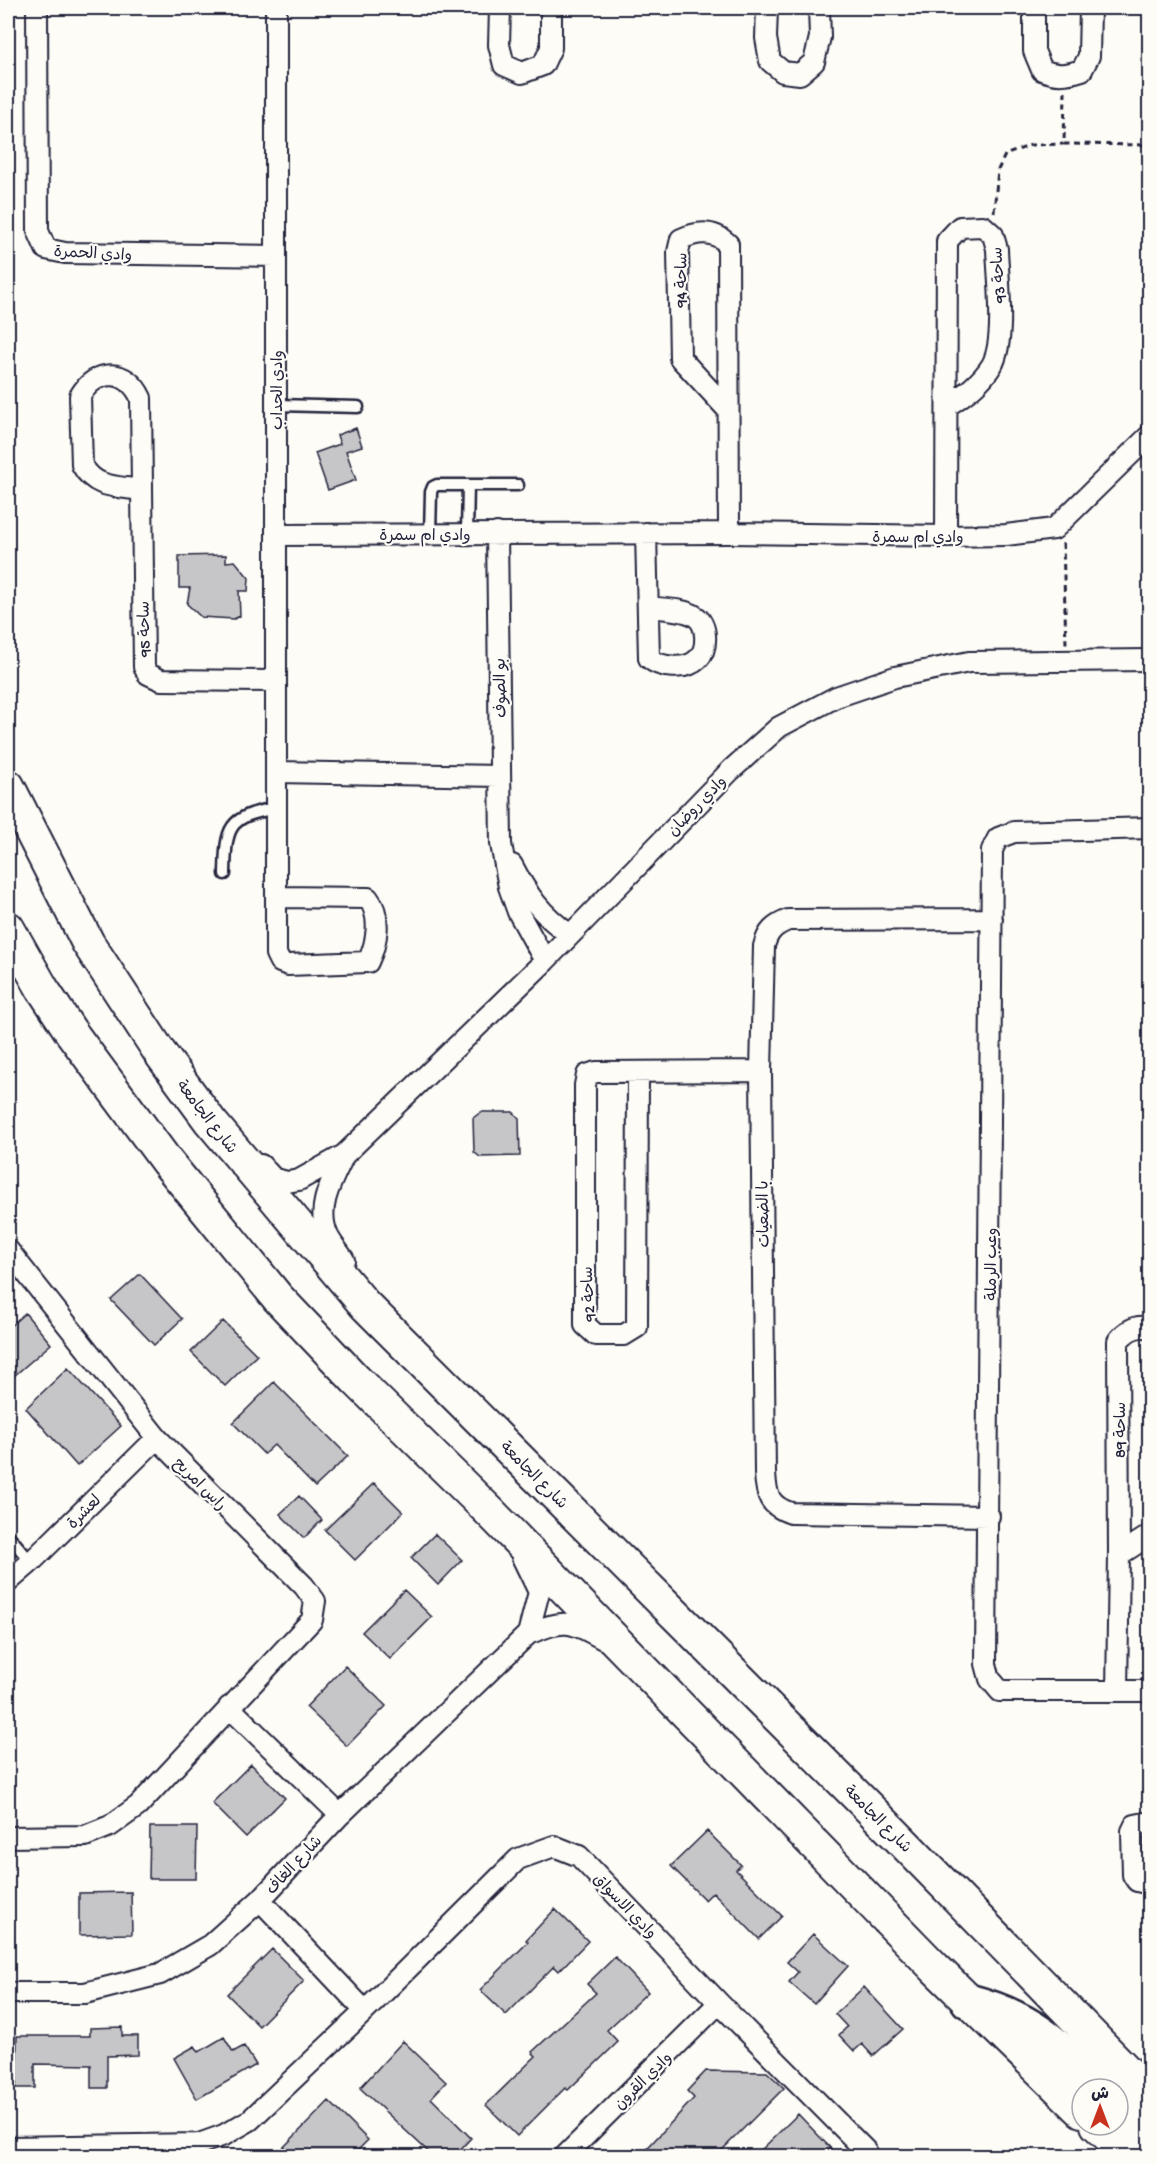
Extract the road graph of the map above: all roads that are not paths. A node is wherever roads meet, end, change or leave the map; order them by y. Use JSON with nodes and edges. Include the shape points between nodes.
{"nodes":[{"id":1,"x":37,"y":8,"type":"edge"},
{"id":2,"x":276,"y":8,"type":"edge"},
{"id":3,"x":500,"y":8,"type":"edge"},
{"id":4,"x":551,"y":8,"type":"edge"},
{"id":5,"x":767,"y":8,"type":"edge"},
{"id":6,"x":819,"y":8,"type":"edge"},
{"id":7,"x":1034,"y":8,"type":"edge"},
{"id":8,"x":1090,"y":8,"type":"edge"},
{"id":9,"x":276,"y":256,"type":"junction"},
{"id":10,"x":276,"y":405,"type":"junction"},
{"id":11,"x":947,"y":406,"type":"junction"},
{"id":12,"x":358,"y":407,"type":"dead end"},
{"id":13,"x":728,"y":410,"type":"junction"},
{"id":14,"x":1149,"y":435,"type":"edge"},
{"id":15,"x":468,"y":485,"type":"junction"},
{"id":16,"x":518,"y":485,"type":"dead end"},
{"id":17,"x":142,"y":490,"type":"junction"},
{"id":18,"x":466,"y":533,"type":"junction"},
{"id":19,"x":497,"y":533,"type":"junction"},
{"id":20,"x":646,"y":533,"type":"junction"},
{"id":21,"x":729,"y":533,"type":"junction"},
{"id":22,"x":430,"y":534,"type":"junction"},
{"id":23,"x":276,"y":535,"type":"junction"},
{"id":24,"x":946,"y":536,"type":"junction"},
{"id":25,"x":649,"y":607,"type":"dead end"},
{"id":26,"x":1149,"y":660,"type":"edge"},
{"id":27,"x":276,"y":681,"type":"junction"},
{"id":28,"x":276,"y":772,"type":"junction"},
{"id":29,"x":500,"y":776,"type":"junction"},
{"id":30,"x":8,"y":786,"type":"edge"},
{"id":31,"x":276,"y":808,"type":"junction"},
{"id":32,"x":1149,"y":828,"type":"edge"},
{"id":33,"x":501,"y":844,"type":"junction"},
{"id":34,"x":225,"y":874,"type":"dead end"},
{"id":35,"x":276,"y":897,"type":"junction"},
{"id":36,"x":992,"y":919,"type":"junction"},
{"id":37,"x":8,"y":928,"type":"edge"},
{"id":38,"x":570,"y":935,"type":"junction"},
{"id":39,"x":545,"y":961,"type":"junction"},
{"id":40,"x":761,"y":1071,"type":"junction"},
{"id":41,"x":638,"y":1073,"type":"junction"},
{"id":42,"x":210,"y":1121,"type":"junction"},
{"id":43,"x":344,"y":1155,"type":"junction"},
{"id":44,"x":8,"y":1250,"type":"edge"},
{"id":45,"x":365,"y":1305,"type":"junction"},
{"id":46,"x":1149,"y":1328,"type":"edge"},
{"id":47,"x":157,"y":1438,"type":"junction"},
{"id":48,"x":491,"y":1513,"type":"junction"},
{"id":49,"x":989,"y":1516,"type":"junction"},
{"id":50,"x":8,"y":1535,"type":"edge"},
{"id":51,"x":1149,"y":1535,"type":"edge"},
{"id":52,"x":1119,"y":1555,"type":"junction"},
{"id":53,"x":31,"y":1562,"type":"junction"},
{"id":54,"x":8,"y":1581,"type":"edge"},
{"id":55,"x":528,"y":1634,"type":"junction"},
{"id":56,"x":628,"y":1653,"type":"junction"},
{"id":57,"x":1117,"y":1691,"type":"junction"},
{"id":58,"x":1149,"y":1691,"type":"edge"},
{"id":59,"x":229,"y":1707,"type":"junction"},
{"id":60,"x":340,"y":1815,"type":"junction"},
{"id":61,"x":1149,"y":1822,"type":"edge"},
{"id":62,"x":8,"y":1837,"type":"edge"},
{"id":63,"x":1149,"y":1884,"type":"edge"},
{"id":64,"x":260,"y":1900,"type":"junction"},
{"id":65,"x":8,"y":1993,"type":"edge"},
{"id":66,"x":968,"y":2001,"type":"junction"},
{"id":67,"x":719,"y":2003,"type":"junction"},
{"id":68,"x":364,"y":2011,"type":"junction"},
{"id":69,"x":1090,"y":2077,"type":"edge"},
{"id":70,"x":1149,"y":2095,"type":"edge"},
{"id":71,"x":1070,"y":2099,"type":"edge"},
{"id":72,"x":1130,"y":2119,"type":"edge"},
{"id":73,"x":1109,"y":2137,"type":"edge"},
{"id":74,"x":1149,"y":2139,"type":"edge"},
{"id":75,"x":8,"y":2147,"type":"edge"},
{"id":76,"x":131,"y":2151,"type":"edge"},
{"id":77,"x":565,"y":2157,"type":"edge"},
{"id":78,"x":867,"y":2157,"type":"edge"},
{"id":79,"x":1130,"y":2157,"type":"edge"}],
"edges":[{"from":1,"to":9,"type":"street","name":"وادي الحمرة","via":[[38,231],[46,249],[65,254]]},
{"from":2,"to":9,"type":"street","name":"وادي الحداب"},
{"from":3,"to":4,"type":"street","via":[[499,45],[504,65],[522,73],[543,66],[551,48]]},
{"from":5,"to":6,"type":"street","via":[[770,61],[783,72],[800,74],[814,62],[820,37]]},
{"from":7,"to":8,"type":"street","via":[[1034,51],[1042,70],[1055,75],[1082,70],[1089,56]]},
{"from":9,"to":10,"type":"street","name":"وادي الحداب"},
{"from":10,"to":12,"type":"lane"},
{"from":10,"to":23,"type":"street","name":"وادي الحداب"},
{"from":11,"to":11,"type":"street","name":"ساحة 93","via":[[947,241],[960,227],[983,226],[993,235],[997,249],[1000,341],[992,365],[970,390]]},
{"from":11,"to":24,"type":"street","name":"ساحة 93"},
{"from":13,"to":13,"type":"street","name":"ساحة 94","via":[[680,358],[678,252],[681,239],[694,233],[714,233],[728,244]]},
{"from":13,"to":21,"type":"street","name":"ساحة 94"},
{"from":14,"to":24,"type":"street","name":"وادي ام سمرة","via":[[1054,529]]},
{"from":15,"to":16,"type":"lane"},
{"from":15,"to":18,"type":"lane"},
{"from":15,"to":22,"type":"lane","via":[[433,487]]},
{"from":17,"to":17,"type":"street","name":"ساحة 95","via":[[94,481],[82,465],[80,396],[85,387],[101,376],[130,381],[141,398]]},
{"from":17,"to":27,"type":"street","name":"ساحة 95","via":[[142,660],[148,674],[162,680]]},
{"from":18,"to":19,"type":"street","name":"وادي ام سمرة"},
{"from":18,"to":22,"type":"street","name":"وادي ام سمرة"},
{"from":19,"to":20,"type":"street","name":"وادي ام سمرة"},
{"from":19,"to":29,"type":"street","name":"بو الصوف"},
{"from":20,"to":21,"type":"street","name":"وادي ام سمرة"},
{"from":20,"to":25,"type":"street"},
{"from":21,"to":24,"type":"street","name":"وادي ام سمرة"},
{"from":22,"to":23,"type":"street","name":"وادي ام سمرة"},
{"from":23,"to":27,"type":"street","name":"وادي الحداب"},
{"from":26,"to":38,"type":"street","name":"وادي روضان","via":[[969,662],[895,676],[836,697],[779,727],[731,770]]},
{"from":27,"to":28,"type":"street","name":"وادي الحداب"},
{"from":28,"to":29,"type":"street"},
{"from":28,"to":31,"type":"street","name":"وادي الحداب"},
{"from":29,"to":33,"type":"street","name":"بو الصوف"},
{"from":30,"to":42,"type":"main road","name":"شارع الجامعة","via":[[88,942],[160,1053]]},
{"from":31,"to":34,"type":"lane","via":[[250,813],[234,823],[226,840]]},
{"from":31,"to":35,"type":"street","name":"وادي الحداب"},
{"from":32,"to":36,"type":"street","name":"وعب الرملة","via":[[1014,832],[998,838],[992,849]]},
{"from":33,"to":38,"type":"street","name":"بو الصوف","via":[[525,889],[550,920]]},
{"from":33,"to":39,"type":"street","name":"بو الصوف","via":[[518,912]]},
{"from":35,"to":35,"type":"street","name":"وادي الحداب","via":[[276,954],[280,962],[368,962],[377,930],[374,908],[368,898]]},
{"from":36,"to":40,"type":"street","name":"با الضعيات","via":[[788,920],[775,926],[764,946]]},
{"from":36,"to":49,"type":"street","name":"وعب الرملة"},
{"from":37,"to":48,"type":"main road","via":[[71,1032],[167,1162],[278,1298]]},
{"from":38,"to":39,"type":"street","name":"وادي روضان"},
{"from":39,"to":43,"type":"street","name":"وادي روضان"},
{"from":40,"to":41,"type":"street","name":"ساحة 92"},
{"from":40,"to":49,"type":"street","name":"با الضعيات","via":[[765,1473],[770,1499],[778,1509],[791,1513]]},
{"from":41,"to":41,"type":"street","name":"ساحة 92","via":[[596,1072],[587,1075],[585,1085],[585,1325],[596,1335],[624,1335],[637,1327]]},
{"from":42,"to":43,"type":"street","name":"وادي روضان","via":[[240,1142],[273,1178],[287,1182],[299,1180]]},
{"from":42,"to":45,"type":"main road","name":"شارع الجامعة"},
{"from":43,"to":45,"type":"street","name":"وادي روضان","via":[[325,1197],[324,1223]]},
{"from":44,"to":47,"type":"street","name":"راس امريح"},
{"from":45,"to":70,"type":"main road","name":"شارع الجامعة","via":[[894,1833]]},
{"from":46,"to":52,"type":"street","name":"ساحة 89","via":[[1127,1331],[1118,1341]]},
{"from":47,"to":53,"type":"street","name":"لعشرة"},
{"from":47,"to":59,"type":"street","name":"راس امريح","via":[[315,1601],[312,1620]]},
{"from":48,"to":55,"type":"street","via":[[527,1566],[539,1592]]},
{"from":48,"to":56,"type":"main road"},
{"from":49,"to":57,"type":"street","name":"وعب الرملة","via":[[990,1679],[1000,1690],[1013,1692]]},
{"from":50,"to":53,"type":"lane"},
{"from":51,"to":52,"type":"street"},
{"from":52,"to":57,"type":"street","name":"ساحة 89"},
{"from":53,"to":54,"type":"street","name":"لعشرة"},
{"from":55,"to":56,"type":"street","name":"شارع الغاف","via":[[556,1623],[575,1624]]},
{"from":55,"to":60,"type":"street","name":"شارع الغاف"},
{"from":56,"to":66,"type":"main road"},
{"from":57,"to":58,"type":"street","name":"وعب الرملة"},
{"from":59,"to":60,"type":"street"},
{"from":59,"to":62,"type":"street","name":"راس امريح","via":[[138,1806],[110,1826],[85,1836]]},
{"from":60,"to":64,"type":"street","name":"شارع الغاف"},
{"from":61,"to":63,"type":"street","via":[[1135,1825],[1132,1832],[1133,1875],[1137,1881]]},
{"from":64,"to":65,"type":"street","name":"شارع الغاف","via":[[210,1945],[160,1974],[85,1993]]},
{"from":64,"to":68,"type":"street"},
{"from":66,"to":69,"type":"highway","via":[[1006,2012],[1041,2031]]},
{"from":66,"to":71,"type":"main road"},
{"from":67,"to":68,"type":"street","name":"وادي الاسواق","via":[[579,1856],[554,1846],[518,1859]]},
{"from":67,"to":77,"type":"street","name":"وادي القرون"},
{"from":67,"to":78,"type":"street","name":"وادي الاسواق","via":[[866,2151]]},
{"from":68,"to":76,"type":"street","name":"وادي الاسواق","via":[[250,2120],[199,2144]]},
{"from":72,"to":74,"type":"highway"},
{"from":73,"to":79,"type":"main road"},
{"from":75,"to":76,"type":"street","name":"وادي الاسواق"}]}
